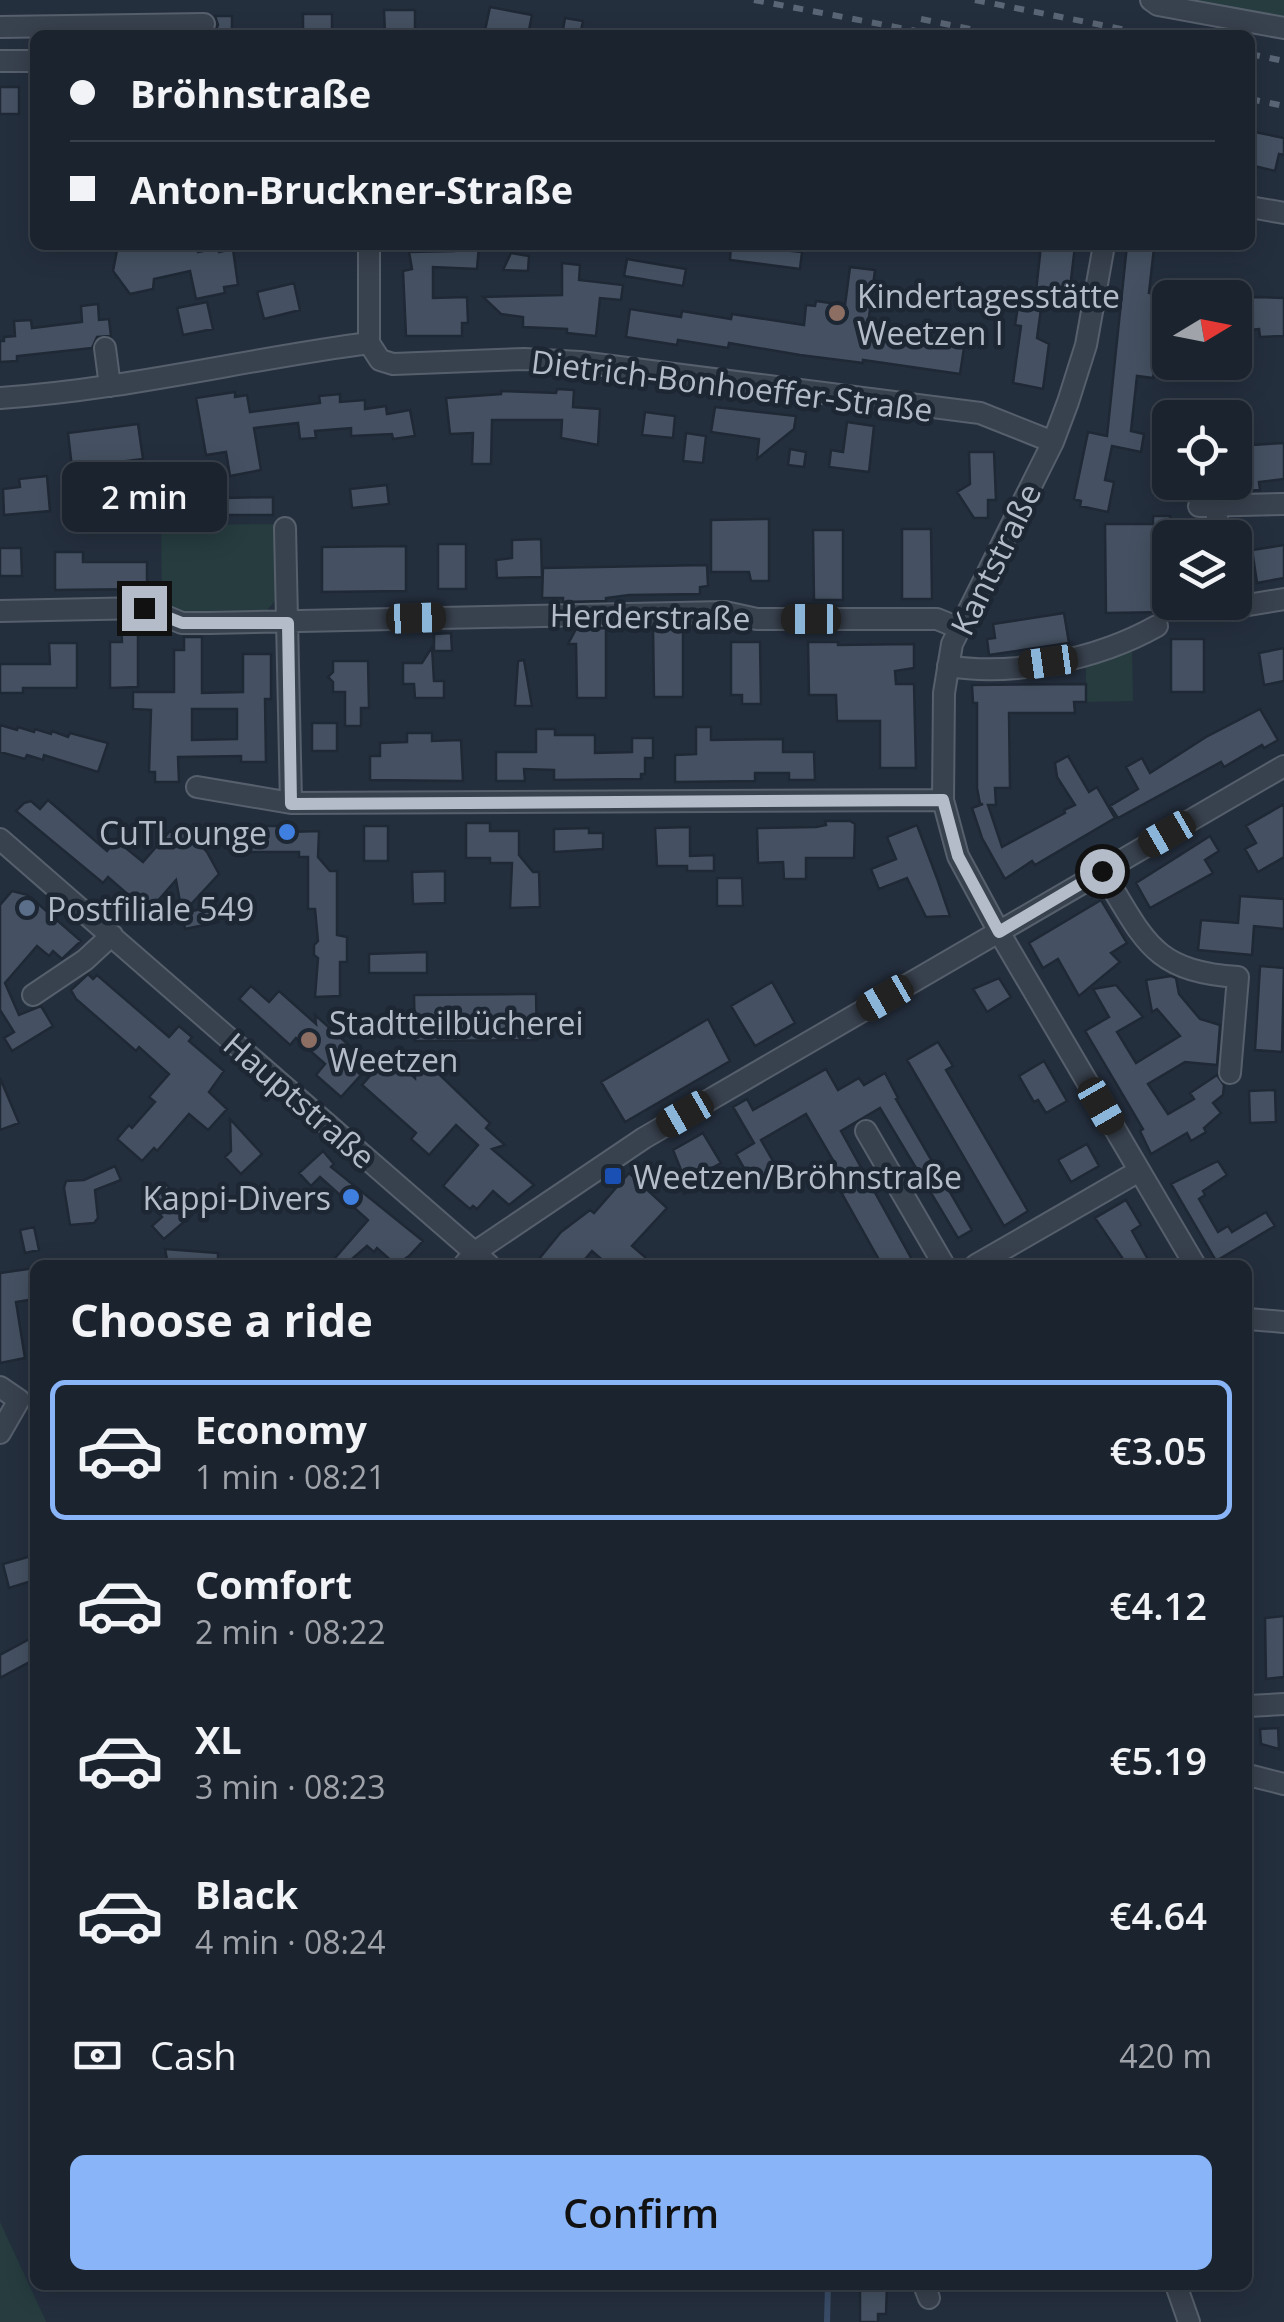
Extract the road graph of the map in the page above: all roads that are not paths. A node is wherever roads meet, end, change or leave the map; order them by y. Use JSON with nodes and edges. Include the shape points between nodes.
{"nodes":[{"id":1,"x":1151,"y":0,"type":"edge"},
{"id":2,"x":204,"y":24,"type":"dead end"},
{"id":3,"x":0,"y":27,"type":"edge"},
{"id":4,"x":1284,"y":28,"type":"edge"},
{"id":5,"x":0,"y":61,"type":"edge"},
{"id":6,"x":30,"y":62,"type":"edge"},
{"id":7,"x":1255,"y":208,"type":"edge"},
{"id":8,"x":1284,"y":213,"type":"edge"},
{"id":9,"x":369,"y":250,"type":"edge"},
{"id":10,"x":1103,"y":250,"type":"edge"},
{"id":11,"x":369,"y":344,"type":"junction"},
{"id":12,"x":106,"y":348,"type":"dead end"},
{"id":13,"x":110,"y":386,"type":"junction"},
{"id":14,"x":0,"y":398,"type":"edge"},
{"id":15,"x":1053,"y":442,"type":"junction"},
{"id":16,"x":1284,"y":504,"type":"edge"},
{"id":17,"x":1212,"y":520,"type":"edge"},
{"id":18,"x":284,"y":528,"type":"dead end"},
{"id":19,"x":1284,"y":599,"type":"edge"},
{"id":20,"x":1252,"y":604,"type":"edge"},
{"id":21,"x":0,"y":611,"type":"edge"},
{"id":22,"x":288,"y":623,"type":"junction"},
{"id":23,"x":1156,"y":626,"type":"dead end"},
{"id":24,"x":959,"y":628,"type":"junction"},
{"id":25,"x":948,"y":666,"type":"junction"},
{"id":26,"x":1284,"y":766,"type":"edge"},
{"id":27,"x":197,"y":787,"type":"dead end"},
{"id":28,"x":943,"y":800,"type":"junction"},
{"id":29,"x":291,"y":804,"type":"junction"},
{"id":30,"x":0,"y":839,"type":"edge"},
{"id":31,"x":1102,"y":871,"type":"junction"},
{"id":32,"x":999,"y":932,"type":"junction"},
{"id":33,"x":112,"y":934,"type":"junction"},
{"id":34,"x":33,"y":995,"type":"dead end"},
{"id":35,"x":1230,"y":1073,"type":"dead end"},
{"id":36,"x":866,"y":1131,"type":"dead end"},
{"id":37,"x":1139,"y":1170,"type":"junction"},
{"id":38,"x":475,"y":1260,"type":"edge"},
{"id":39,"x":477,"y":1260,"type":"edge"},
{"id":40,"x":941,"y":1260,"type":"edge"},
{"id":41,"x":985,"y":1260,"type":"edge"},
{"id":42,"x":1193,"y":1260,"type":"edge"},
{"id":43,"x":1252,"y":1319,"type":"edge"},
{"id":44,"x":1284,"y":1322,"type":"edge"},
{"id":45,"x":0,"y":1387,"type":"edge"},
{"id":46,"x":27,"y":1399,"type":"edge"},
{"id":47,"x":0,"y":1433,"type":"edge"},
{"id":48,"x":1284,"y":1704,"type":"edge"},
{"id":49,"x":1252,"y":1706,"type":"edge"},
{"id":50,"x":1252,"y":1776,"type":"edge"},
{"id":51,"x":1284,"y":1784,"type":"edge"},
{"id":52,"x":1178,"y":2290,"type":"edge"},
{"id":53,"x":1189,"y":2322,"type":"edge"}],
"edges":[{"from":1,"to":4,"type":"street"},
{"from":2,"to":3,"type":"street"},
{"from":5,"to":6,"type":"street"},
{"from":7,"to":8,"type":"street"},
{"from":9,"to":11,"type":"street"},
{"from":10,"to":15,"type":"street","name":"Kantstraße","via":[[1086,345]]},
{"from":11,"to":13,"type":"street"},
{"from":11,"to":15,"type":"street","name":"Dietrich-Bonhoeffer-Straße","via":[[380,360],[393,364],[580,362],[980,413]]},
{"from":12,"to":13,"type":"street"},
{"from":13,"to":14,"type":"street"},
{"from":15,"to":24,"type":"street","name":"Kantstraße"},
{"from":16,"to":17,"type":"street","via":[[1208,506]]},
{"from":18,"to":22,"type":"street"},
{"from":19,"to":20,"type":"street"},
{"from":21,"to":22,"type":"street","name":"Herderstraße","via":[[146,608],[182,623]]},
{"from":22,"to":24,"type":"street","name":"Herderstraße","via":[[725,612],[756,619],[937,618]]},
{"from":22,"to":29,"type":"street"},
{"from":23,"to":25,"type":"street","via":[[1082,657],[981,671]]},
{"from":24,"to":25,"type":"street","name":"Kantstraße"},
{"from":25,"to":28,"type":"street","name":"Kantstraße"},
{"from":26,"to":31,"type":"street"},
{"from":27,"to":29,"type":"street"},
{"from":28,"to":29,"type":"street"},
{"from":28,"to":32,"type":"street","name":"Kantstraße","via":[[958,856]]},
{"from":30,"to":33,"type":"street","name":"Hauptstraße"},
{"from":31,"to":32,"type":"street"},
{"from":31,"to":35,"type":"street","via":[[1153,950],[1198,974],[1238,977]]},
{"from":32,"to":37,"type":"street","name":"Kantstraße"},
{"from":32,"to":39,"type":"street","via":[[624,1150]]},
{"from":33,"to":34,"type":"street"},
{"from":33,"to":38,"type":"street","name":"Hauptstraße"},
{"from":36,"to":40,"type":"street"},
{"from":37,"to":41,"type":"street"},
{"from":37,"to":42,"type":"street","name":"Kantstraße"},
{"from":43,"to":44,"type":"street"},
{"from":45,"to":46,"type":"street"},
{"from":46,"to":47,"type":"street"},
{"from":48,"to":49,"type":"street"},
{"from":50,"to":51,"type":"street"},
{"from":52,"to":53,"type":"street"}]}
